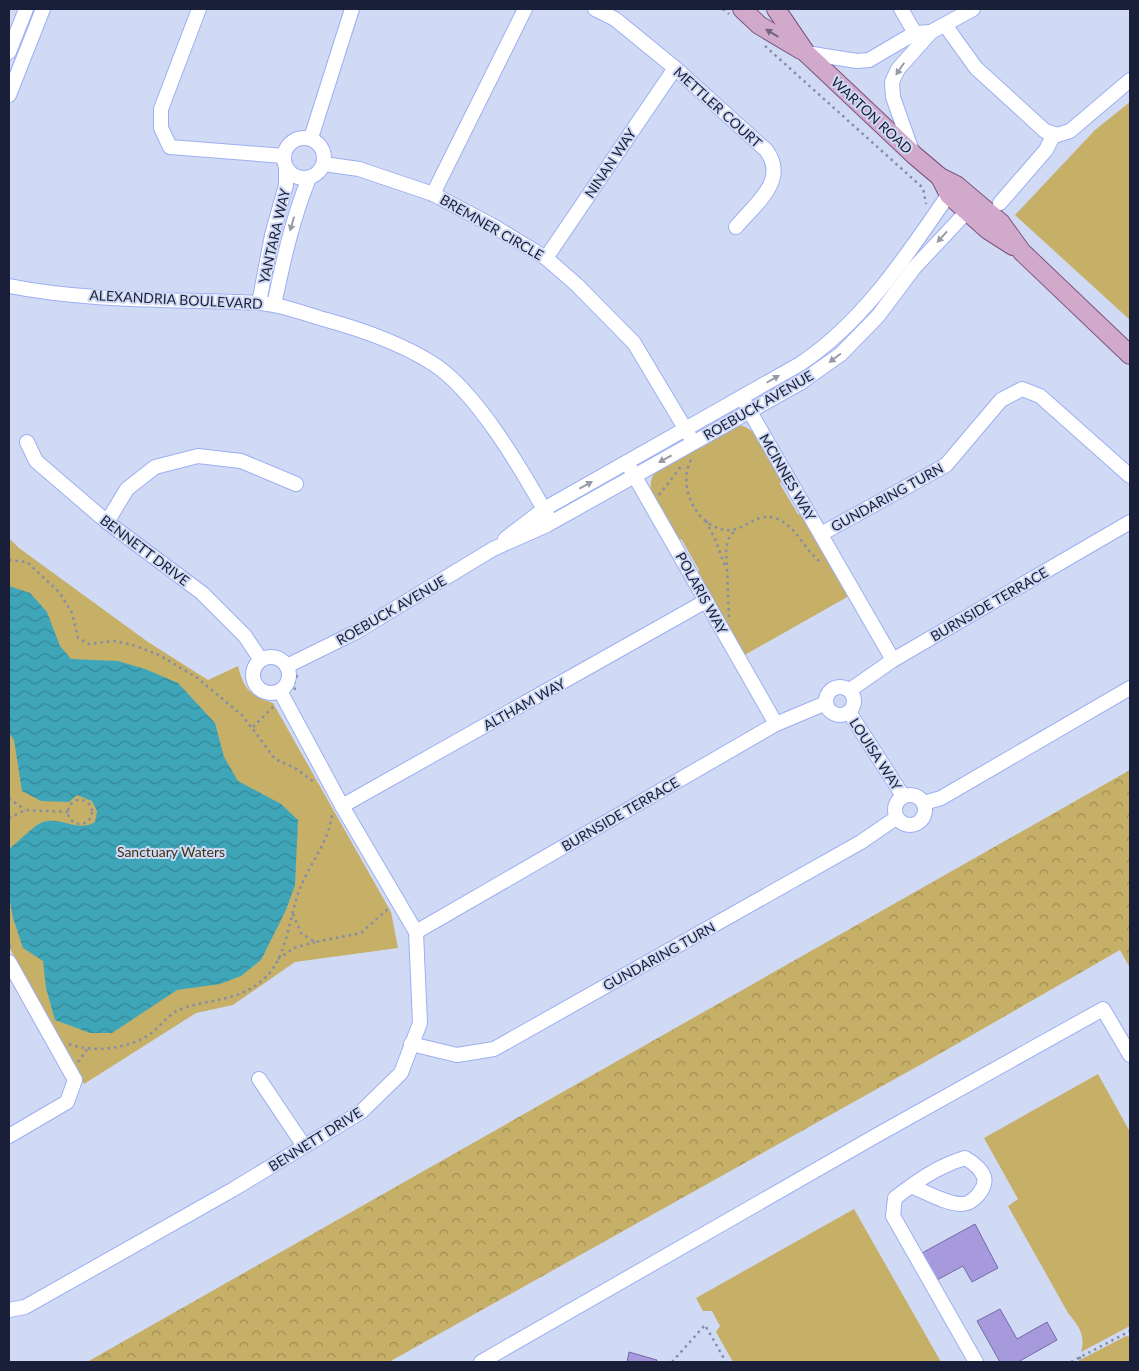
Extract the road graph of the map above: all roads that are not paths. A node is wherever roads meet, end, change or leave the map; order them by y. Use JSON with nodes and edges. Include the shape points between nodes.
{"nodes":[{"id":1,"x":26,"y":9,"type":"edge"},
{"id":2,"x":44,"y":9,"type":"edge"},
{"id":3,"x":198,"y":9,"type":"edge"},
{"id":4,"x":352,"y":9,"type":"edge"},
{"id":5,"x":525,"y":9,"type":"edge"},
{"id":6,"x":595,"y":9,"type":"edge"},
{"id":7,"x":776,"y":9,"type":"edge"},
{"id":8,"x":901,"y":9,"type":"edge"},
{"id":9,"x":973,"y":9,"type":"edge"},
{"id":10,"x":736,"y":12,"type":"edge"},
{"id":11,"x":945,"y":25,"type":"junction"},
{"id":12,"x":915,"y":32,"type":"junction"},
{"id":13,"x":932,"y":32,"type":"junction"},
{"id":14,"x":11,"y":46,"type":"edge"},
{"id":15,"x":29,"y":46,"type":"junction"},
{"id":16,"x":806,"y":53,"type":"junction"},
{"id":17,"x":675,"y":68,"type":"junction"},
{"id":18,"x":1130,"y":80,"type":"edge"},
{"id":19,"x":9,"y":95,"type":"edge"},
{"id":20,"x":1054,"y":134,"type":"junction"},
{"id":21,"x":311,"y":138,"type":"junction"},
{"id":22,"x":914,"y":155,"type":"junction"},
{"id":23,"x":285,"y":162,"type":"junction"},
{"id":24,"x":324,"y":164,"type":"junction"},
{"id":25,"x":309,"y":178,"type":"junction"},
{"id":26,"x":952,"y":190,"type":"junction"},
{"id":27,"x":433,"y":194,"type":"junction"},
{"id":28,"x":1000,"y":203,"type":"dead end"},
{"id":29,"x":971,"y":207,"type":"junction"},
{"id":30,"x":736,"y":227,"type":"dead end"},
{"id":31,"x":904,"y":257,"type":"junction"},
{"id":32,"x":546,"y":258,"type":"junction"},
{"id":33,"x":916,"y":267,"type":"junction"},
{"id":34,"x":9,"y":286,"type":"edge"},
{"id":35,"x":259,"y":303,"type":"junction"},
{"id":36,"x":274,"y":306,"type":"junction"},
{"id":37,"x":839,"y":334,"type":"junction"},
{"id":38,"x":850,"y":344,"type":"junction"},
{"id":39,"x":1130,"y":355,"type":"edge"},
{"id":40,"x":741,"y":398,"type":"junction"},
{"id":41,"x":750,"y":411,"type":"junction"},
{"id":42,"x":684,"y":430,"type":"junction"},
{"id":43,"x":27,"y":442,"type":"dead end"},
{"id":44,"x":694,"y":442,"type":"junction"},
{"id":45,"x":627,"y":462,"type":"junction"},
{"id":46,"x":634,"y":476,"type":"junction"},
{"id":47,"x":1130,"y":476,"type":"edge"},
{"id":48,"x":296,"y":484,"type":"dead end"},
{"id":49,"x":544,"y":509,"type":"junction"},
{"id":50,"x":107,"y":522,"type":"junction"},
{"id":51,"x":551,"y":522,"type":"junction"},
{"id":52,"x":1130,"y":522,"type":"edge"},
{"id":53,"x":821,"y":534,"type":"junction"},
{"id":54,"x":493,"y":549,"type":"junction"},
{"id":55,"x":706,"y":602,"type":"junction"},
{"id":56,"x":261,"y":660,"type":"junction"},
{"id":57,"x":893,"y":660,"type":"junction"},
{"id":58,"x":287,"y":666,"type":"junction"},
{"id":59,"x":1130,"y":688,"type":"edge"},
{"id":60,"x":850,"y":690,"type":"junction"},
{"id":61,"x":282,"y":695,"type":"junction"},
{"id":62,"x":826,"y":703,"type":"junction"},
{"id":63,"x":849,"y":712,"type":"junction"},
{"id":64,"x":776,"y":724,"type":"junction"},
{"id":65,"x":903,"y":796,"type":"junction"},
{"id":66,"x":924,"y":803,"type":"junction"},
{"id":67,"x":336,"y":807,"type":"junction"},
{"id":68,"x":896,"y":818,"type":"junction"},
{"id":69,"x":416,"y":932,"type":"junction"},
{"id":70,"x":11,"y":963,"type":"edge"},
{"id":71,"x":411,"y":1044,"type":"junction"},
{"id":72,"x":1130,"y":1055,"type":"edge"},
{"id":73,"x":259,"y":1079,"type":"dead end"},
{"id":74,"x":9,"y":1136,"type":"edge"},
{"id":75,"x":304,"y":1146,"type":"junction"},
{"id":76,"x":911,"y":1186,"type":"junction"},
{"id":77,"x":9,"y":1310,"type":"edge"},
{"id":78,"x":481,"y":1362,"type":"edge"},
{"id":79,"x":976,"y":1362,"type":"edge"}],
"edges":[{"from":1,"to":14,"type":"street"},
{"from":2,"to":15,"type":"street"},
{"from":3,"to":23,"type":"street","via":[[161,109],[161,128],[170,147]]},
{"from":4,"to":21,"type":"street"},
{"from":5,"to":27,"type":"street"},
{"from":6,"to":17,"type":"street","name":"METTLER COURT","via":[[615,19]]},
{"from":7,"to":16,"type":"main road","name":"WARTON ROAD"},
{"from":8,"to":12,"type":"street"},
{"from":9,"to":11,"type":"street"},
{"from":16,"to":10,"type":"main road","name":"WARTON ROAD","one_way":true},
{"from":11,"to":13,"type":"street"},
{"from":11,"to":20,"type":"street","via":[[976,68],[1045,131]]},
{"from":12,"to":13,"type":"street"},
{"from":12,"to":16,"type":"street","via":[[869,60]]},
{"from":13,"to":22,"type":"street","one_way":true,"via":[[898,69],[892,82],[893,97]]},
{"from":14,"to":15,"type":"street"},
{"from":15,"to":19,"type":"street"},
{"from":16,"to":22,"type":"main road","name":"WARTON ROAD"},
{"from":17,"to":30,"type":"street","name":"METTLER COURT","via":[[774,160],[773,184]]},
{"from":17,"to":32,"type":"street","name":"NINAN WAY"},
{"from":18,"to":20,"type":"street","via":[[1070,131]]},
{"from":20,"to":28,"type":"street","via":[[1046,150]]},
{"from":21,"to":23,"type":"street","via":[[300,138],[288,145]]},
{"from":21,"to":24,"type":"street","via":[[322,147]]},
{"from":22,"to":26,"type":"main road","name":"WARTON ROAD"},
{"from":23,"to":25,"type":"street","via":[[297,177]]},
{"from":23,"to":35,"type":"street","name":"YANTARA WAY","via":[[286,185]]},
{"from":24,"to":25,"type":"street","via":[[316,175]]},
{"from":24,"to":27,"type":"street","name":"BREMNER CIRCLE","via":[[359,169]]},
{"from":25,"to":36,"type":"street","name":"YANTARA WAY","one_way":true,"via":[[296,208]]},
{"from":26,"to":29,"type":"main road","name":"WARTON ROAD"},
{"from":26,"to":31,"type":"street","name":"ROEBUCK AVENUE"},
{"from":27,"to":32,"type":"street","name":"BREMNER CIRCLE"},
{"from":29,"to":33,"type":"street","name":"ROEBUCK AVENUE","one_way":true},
{"from":29,"to":39,"type":"main road","name":"WARTON ROAD","via":[[1001,223],[1022,252]]},
{"from":31,"to":33,"type":"street"},
{"from":31,"to":37,"type":"street","name":"ROEBUCK AVENUE"},
{"from":32,"to":42,"type":"street","name":"BREMNER CIRCLE","via":[[634,343]]},
{"from":33,"to":38,"type":"street","name":"ROEBUCK AVENUE","via":[[878,316]]},
{"from":34,"to":35,"type":"street","name":"ALEXANDRIA BOULEVARD","via":[[127,298]]},
{"from":35,"to":36,"type":"street","name":"ALEXANDRIA BOULEVARD"},
{"from":36,"to":49,"type":"street","name":"ALEXANDRIA BOULEVARD","via":[[403,346],[434,364],[464,390]]},
{"from":37,"to":38,"type":"street"},
{"from":40,"to":37,"type":"street","name":"ROEBUCK AVENUE","one_way":true,"via":[[800,364]]},
{"from":38,"to":41,"type":"street","name":"ROEBUCK AVENUE","one_way":true,"via":[[800,383]]},
{"from":40,"to":41,"type":"street","name":"MCINNES WAY"},
{"from":40,"to":42,"type":"street","name":"ROEBUCK AVENUE"},
{"from":41,"to":44,"type":"street","name":"ROEBUCK AVENUE"},
{"from":41,"to":53,"type":"street","name":"MCINNES WAY"},
{"from":42,"to":44,"type":"street","name":"BREMNER CIRCLE"},
{"from":42,"to":45,"type":"street","name":"ROEBUCK AVENUE"},
{"from":43,"to":50,"type":"street","name":"BENNETT DRIVE","via":[[36,461]]},
{"from":44,"to":46,"type":"street","name":"ROEBUCK AVENUE","one_way":true},
{"from":45,"to":46,"type":"street","name":"POLARIS WAY"},
{"from":49,"to":45,"type":"street","name":"ROEBUCK AVENUE","one_way":true},
{"from":46,"to":51,"type":"street","name":"ROEBUCK AVENUE"},
{"from":46,"to":55,"type":"street","name":"POLARIS WAY"},
{"from":47,"to":53,"type":"street","name":"GUNDARING TURN","via":[[1040,396],[1022,389],[1001,400],[946,465]]},
{"from":48,"to":50,"type":"street","via":[[241,461],[198,456],[155,467],[127,490]]},
{"from":49,"to":51,"type":"street","name":"ALEXANDRIA BOULEVARD"},
{"from":49,"to":54,"type":"street","name":"ROEBUCK AVENUE"},
{"from":50,"to":56,"type":"street","name":"BENNETT DRIVE","via":[[202,593],[245,636]]},
{"from":51,"to":54,"type":"street","name":"ROEBUCK AVENUE"},
{"from":52,"to":57,"type":"street","name":"BURNSIDE TERRACE"},
{"from":53,"to":57,"type":"street","name":"MCINNES WAY"},
{"from":54,"to":58,"type":"street","name":"ROEBUCK AVENUE","via":[[356,632]]},
{"from":55,"to":64,"type":"street","name":"POLARIS WAY"},
{"from":55,"to":67,"type":"street","name":"ALTHAM WAY"},
{"from":56,"to":58,"type":"street","via":[[279,658]]},
{"from":56,"to":61,"type":"street","via":[[253,674],[257,686]]},
{"from":57,"to":60,"type":"street","name":"BURNSIDE TERRACE"},
{"from":58,"to":61,"type":"street","via":[[289,678]]},
{"from":59,"to":66,"type":"street","via":[[941,798]]},
{"from":60,"to":62,"type":"street","name":"BURNSIDE TERRACE","via":[[836,688],[829,693]]},
{"from":60,"to":63,"type":"street","via":[[854,704]]},
{"from":61,"to":67,"type":"street","name":"BENNETT DRIVE"},
{"from":62,"to":63,"type":"street","via":[[835,714]]},
{"from":62,"to":64,"type":"street","name":"BURNSIDE TERRACE"},
{"from":63,"to":65,"type":"street","name":"LOUISA WAY"},
{"from":64,"to":69,"type":"street","name":"BURNSIDE TERRACE"},
{"from":65,"to":66,"type":"street","via":[[914,795]]},
{"from":65,"to":68,"type":"street","via":[[894,808]]},
{"from":66,"to":68,"type":"street","via":[[925,814],[918,824],[908,826]]},
{"from":67,"to":69,"type":"street","name":"BENNETT DRIVE"},
{"from":68,"to":71,"type":"street","name":"GUNDARING TURN","via":[[852,847],[494,1048],[457,1055]]},
{"from":69,"to":71,"type":"street","name":"BENNETT DRIVE","via":[[420,1023]]},
{"from":70,"to":74,"type":"street","via":[[75,1080],[68,1102]]},
{"from":71,"to":75,"type":"street","name":"BENNETT DRIVE","via":[[401,1073],[361,1112]]},
{"from":72,"to":78,"type":"street","via":[[1103,1009]]},
{"from":73,"to":75,"type":"street"},
{"from":75,"to":77,"type":"street","name":"BENNETT DRIVE","via":[[25,1307]]},
{"from":76,"to":76,"type":"street","via":[[942,1165],[965,1158],[976,1165],[984,1177],[983,1187],[975,1199],[963,1204]]},
{"from":76,"to":79,"type":"street","via":[[895,1198],[893,1216]]}]}
